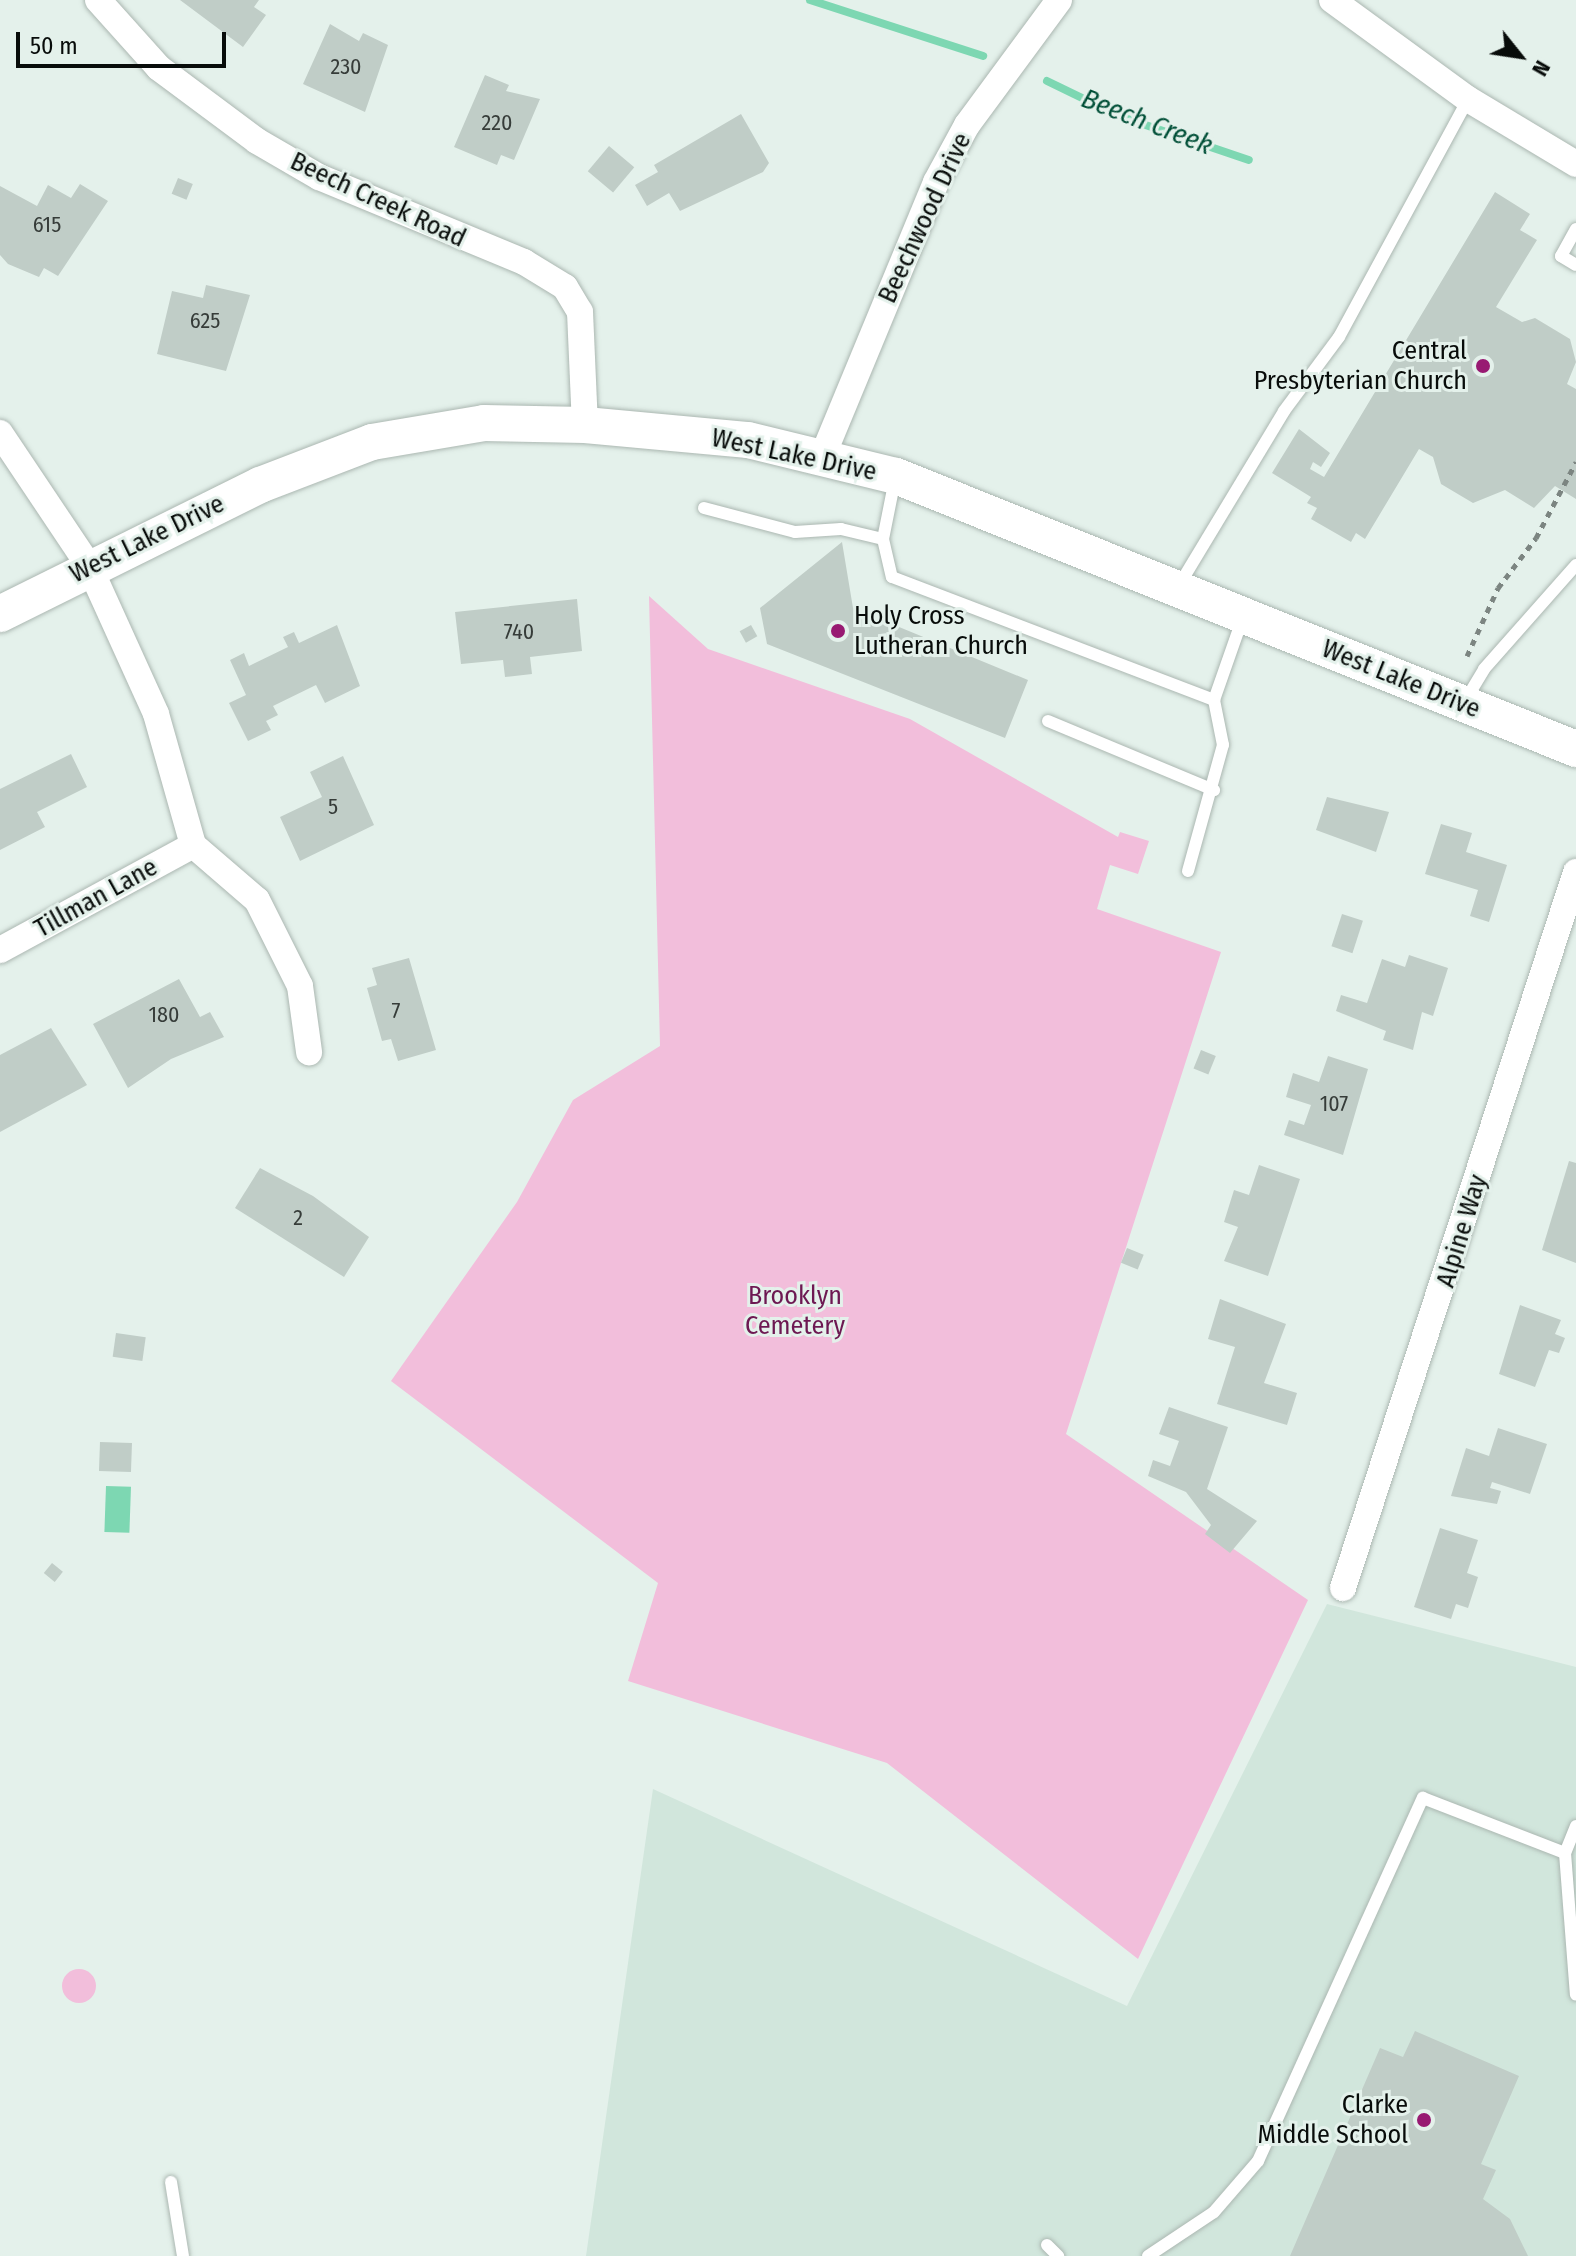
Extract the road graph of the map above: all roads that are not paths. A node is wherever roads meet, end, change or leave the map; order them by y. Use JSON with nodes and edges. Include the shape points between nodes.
{"nodes":[{"id":1,"x":98,"y":0,"type":"edge"},
{"id":2,"x":1059,"y":0,"type":"edge"},
{"id":3,"x":1332,"y":0,"type":"edge"},
{"id":4,"x":1468,"y":99,"type":"junction"},
{"id":5,"x":1576,"y":164,"type":"edge"},
{"id":6,"x":1576,"y":229,"type":"edge"},
{"id":7,"x":1576,"y":265,"type":"edge"},
{"id":8,"x":585,"y":425,"type":"junction"},
{"id":9,"x":0,"y":433,"type":"edge"},
{"id":10,"x":823,"y":455,"type":"junction"},
{"id":11,"x":896,"y":476,"type":"junction"},
{"id":12,"x":704,"y":508,"type":"dead end"},
{"id":13,"x":883,"y":539,"type":"junction"},
{"id":14,"x":1576,"y":565,"type":"edge"},
{"id":15,"x":89,"y":566,"type":"junction"},
{"id":16,"x":1177,"y":589,"type":"junction"},
{"id":17,"x":0,"y":614,"type":"edge"},
{"id":18,"x":1243,"y":615,"type":"junction"},
{"id":19,"x":1214,"y":700,"type":"junction"},
{"id":20,"x":1464,"y":704,"type":"junction"},
{"id":21,"x":1048,"y":721,"type":"dead end"},
{"id":22,"x":1576,"y":749,"type":"edge"},
{"id":23,"x":1214,"y":790,"type":"junction"},
{"id":24,"x":193,"y":845,"type":"junction"},
{"id":25,"x":1188,"y":871,"type":"dead end"},
{"id":26,"x":1576,"y":872,"type":"edge"},
{"id":27,"x":0,"y":950,"type":"edge"},
{"id":28,"x":309,"y":1052,"type":"dead end"},
{"id":29,"x":1343,"y":1588,"type":"dead end"},
{"id":30,"x":1576,"y":1826,"type":"edge"},
{"id":31,"x":1565,"y":1853,"type":"junction"},
{"id":32,"x":1576,"y":1995,"type":"edge"},
{"id":33,"x":171,"y":2182,"type":"dead end"},
{"id":34,"x":1047,"y":2245,"type":"dead end"},
{"id":35,"x":183,"y":2256,"type":"edge"},
{"id":36,"x":1058,"y":2256,"type":"edge"},
{"id":37,"x":1148,"y":2256,"type":"edge"}],
"edges":[{"from":1,"to":8,"type":"street","name":"Beech Creek Road","via":[[159,68],[257,141],[319,177],[524,262],[565,287],[580,312]]},
{"from":2,"to":10,"type":"street","name":"Beechwood Drive","via":[[967,125],[936,182]]},
{"from":3,"to":4,"type":"street"},
{"from":4,"to":5,"type":"street"},
{"from":4,"to":16,"type":"lane","via":[[1339,337],[1284,411]]},
{"from":6,"to":7,"type":"lane","via":[[1561,256]]},
{"from":8,"to":10,"type":"main road","name":"West Lake Drive","via":[[748,440]]},
{"from":8,"to":15,"type":"main road","name":"West Lake Drive","via":[[484,423],[372,442],[260,485]]},
{"from":9,"to":15,"type":"street"},
{"from":10,"to":11,"type":"main road","name":"West Lake Drive"},
{"from":11,"to":13,"type":"lane"},
{"from":11,"to":16,"type":"main road","name":"West Lake Drive"},
{"from":12,"to":13,"type":"lane","via":[[795,532],[841,529]]},
{"from":13,"to":19,"type":"lane","via":[[892,577]]},
{"from":14,"to":20,"type":"lane","via":[[1484,669]]},
{"from":15,"to":17,"type":"main road","name":"West Lake Drive"},
{"from":15,"to":24,"type":"street","via":[[156,714]]},
{"from":16,"to":18,"type":"main road","name":"West Lake Drive"},
{"from":18,"to":19,"type":"lane"},
{"from":18,"to":20,"type":"main road","name":"West Lake Drive"},
{"from":19,"to":23,"type":"lane","via":[[1223,745]]},
{"from":20,"to":22,"type":"main road","name":"West Lake Drive"},
{"from":21,"to":23,"type":"lane"},
{"from":23,"to":25,"type":"lane"},
{"from":24,"to":27,"type":"street","name":"Tillman Lane"},
{"from":24,"to":28,"type":"street","via":[[257,900],[300,986]]},
{"from":26,"to":29,"type":"street","name":"Alpine Way"},
{"from":30,"to":31,"type":"lane"},
{"from":31,"to":32,"type":"lane"},
{"from":31,"to":37,"type":"lane","via":[[1423,1798],[1258,2161],[1214,2212]]},
{"from":33,"to":35,"type":"lane"},
{"from":34,"to":36,"type":"lane"}]}
